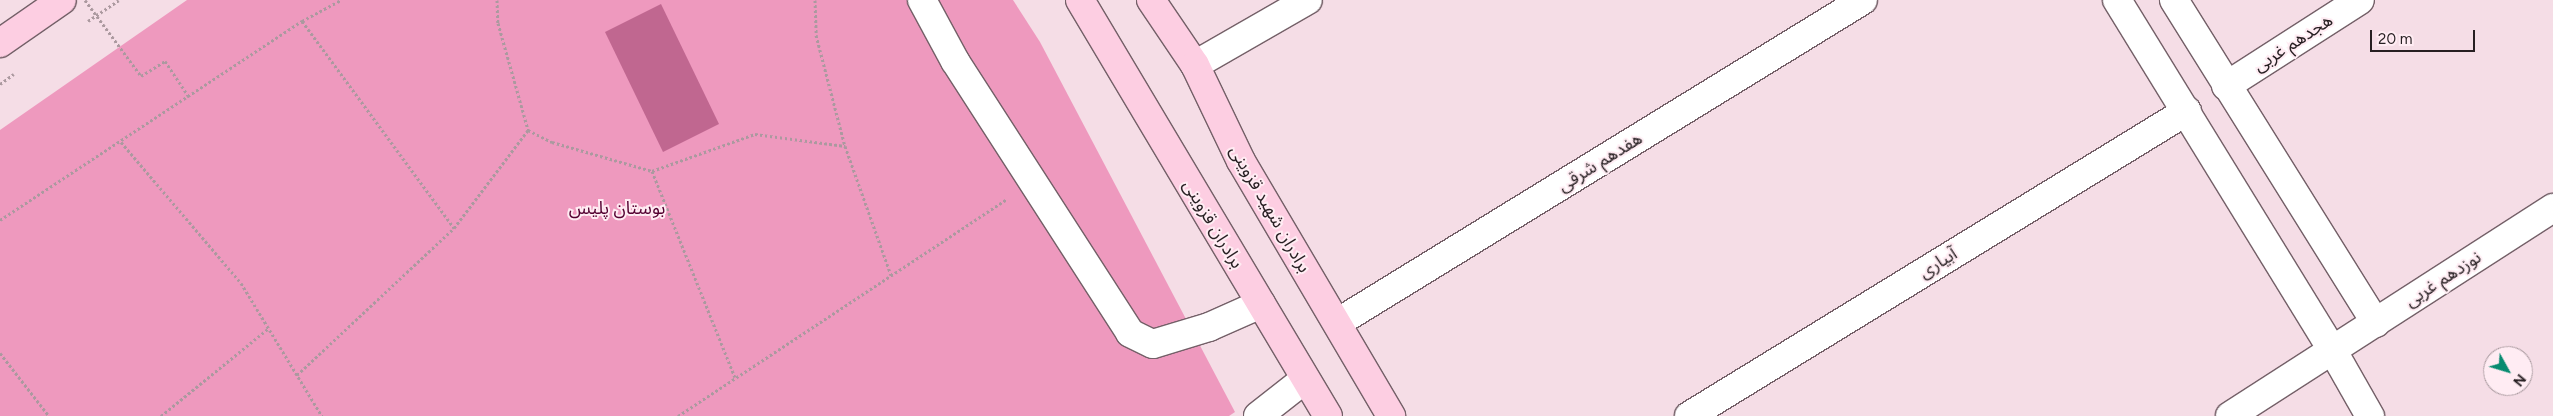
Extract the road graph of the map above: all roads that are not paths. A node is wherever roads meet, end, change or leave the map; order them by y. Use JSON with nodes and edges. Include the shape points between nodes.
{"nodes":[{"id":1,"x":62,"y":0,"type":"edge"},
{"id":2,"x":922,"y":0,"type":"edge"},
{"id":3,"x":1080,"y":0,"type":"edge"},
{"id":4,"x":1151,"y":0,"type":"edge"},
{"id":5,"x":1308,"y":0,"type":"edge"},
{"id":6,"x":1862,"y":0,"type":"edge"},
{"id":7,"x":2117,"y":0,"type":"edge"},
{"id":8,"x":2174,"y":0,"type":"edge"},
{"id":9,"x":2360,"y":0,"type":"edge"},
{"id":10,"x":0,"y":43,"type":"edge"},
{"id":11,"x":1195,"y":65,"type":"junction"},
{"id":12,"x":2226,"y":86,"type":"junction"},
{"id":13,"x":2187,"y":111,"type":"junction"},
{"id":14,"x":2553,"y":208,"type":"edge"},
{"id":15,"x":1261,"y":304,"type":"junction"},
{"id":16,"x":1337,"y":323,"type":"junction"},
{"id":17,"x":2376,"y":323,"type":"junction"},
{"id":18,"x":2333,"y":351,"type":"junction"},
{"id":19,"x":1305,"y":379,"type":"junction"},
{"id":20,"x":1258,"y":416,"type":"edge"},
{"id":21,"x":1328,"y":416,"type":"edge"},
{"id":22,"x":1391,"y":416,"type":"edge"},
{"id":23,"x":1689,"y":416,"type":"edge"},
{"id":24,"x":2230,"y":416,"type":"edge"},
{"id":25,"x":2370,"y":416,"type":"edge"}],
"edges":[{"from":1,"to":10,"type":"main road"},
{"from":2,"to":15,"type":"street","via":[[955,61],[1130,333],[1153,344],[1209,327]]},
{"from":3,"to":15,"type":"main road","name":"برادران قزوینی"},
{"from":4,"to":11,"type":"main road","name":"برادران شهید قزوینی"},
{"from":5,"to":11,"type":"street"},
{"from":6,"to":16,"type":"street","name":"هفدهم شرقی"},
{"from":7,"to":13,"type":"street"},
{"from":8,"to":12,"type":"street"},
{"from":9,"to":12,"type":"street","name":"هجدهم غربی"},
{"from":11,"to":16,"type":"main road","name":"برادران شهید قزوینی","via":[[1241,161]]},
{"from":12,"to":17,"type":"street"},
{"from":13,"to":18,"type":"street"},
{"from":13,"to":23,"type":"street","name":"آبیاری"},
{"from":14,"to":17,"type":"street","name":"نوزدهم غربی"},
{"from":15,"to":19,"type":"main road","name":"برادران قزوینی"},
{"from":16,"to":22,"type":"main road","name":"برادران شهید قزوینی"},
{"from":17,"to":18,"type":"street","name":"نوزدهم غربی"},
{"from":18,"to":24,"type":"street","name":"نوزدهم غربی"},
{"from":18,"to":25,"type":"street"},
{"from":19,"to":20,"type":"street"},
{"from":19,"to":21,"type":"main road","name":"برادران قزوینی"}]}
